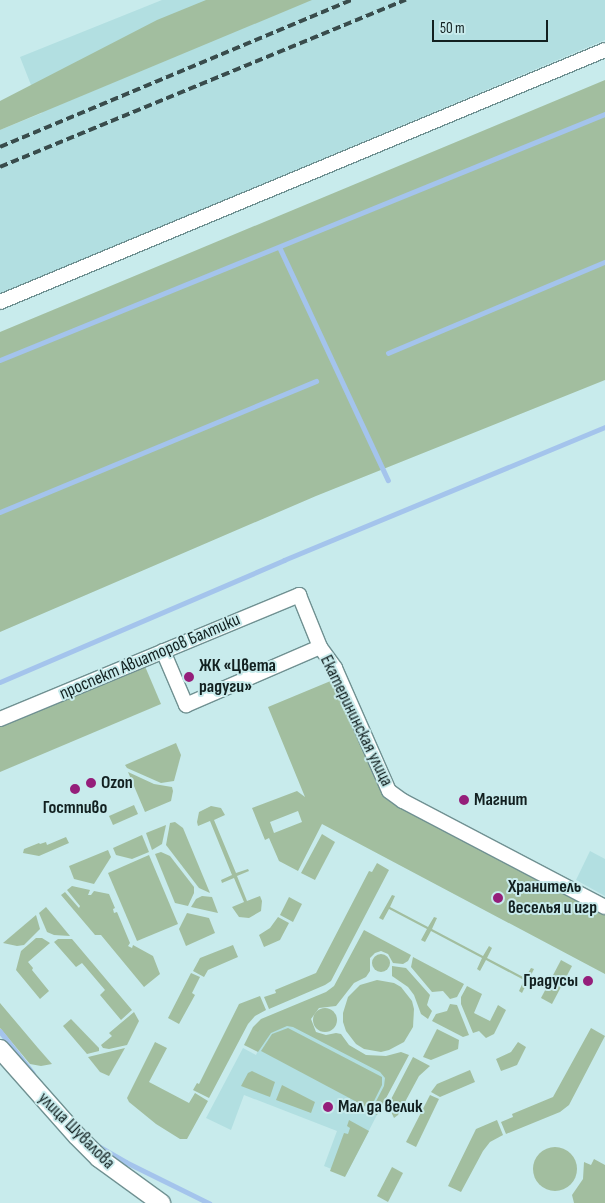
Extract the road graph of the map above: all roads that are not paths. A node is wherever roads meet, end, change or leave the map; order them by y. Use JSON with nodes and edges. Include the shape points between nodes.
{"nodes":[{"id":1,"x":605,"y":50,"type":"edge"},
{"id":2,"x":0,"y":302,"type":"edge"},
{"id":3,"x":299,"y":595,"type":"joint"},
{"id":4,"x":320,"y":647,"type":"junction"},
{"id":5,"x":162,"y":651,"type":"junction"},
{"id":6,"x":0,"y":719,"type":"edge"},
{"id":7,"x":605,"y":908,"type":"edge"},
{"id":8,"x":0,"y":1049,"type":"edge"},
{"id":9,"x":161,"y":1203,"type":"edge"}],
"edges":[{"from":1,"to":2,"type":"street"},
{"from":3,"to":4,"type":"street","name":"Екатерининская улица"},
{"from":3,"to":5,"type":"street","name":"проспект Авиаторов Балтики"},
{"from":4,"to":5,"type":"street","via":[[186,705]]},
{"from":4,"to":7,"type":"street","name":"Екатерининская улица","via":[[335,668],[389,791]]},
{"from":5,"to":6,"type":"street","name":"проспект Авиаторов Балтики"},
{"from":8,"to":9,"type":"street","name":"улица Шувалова","via":[[77,1136],[129,1182]]}]}
